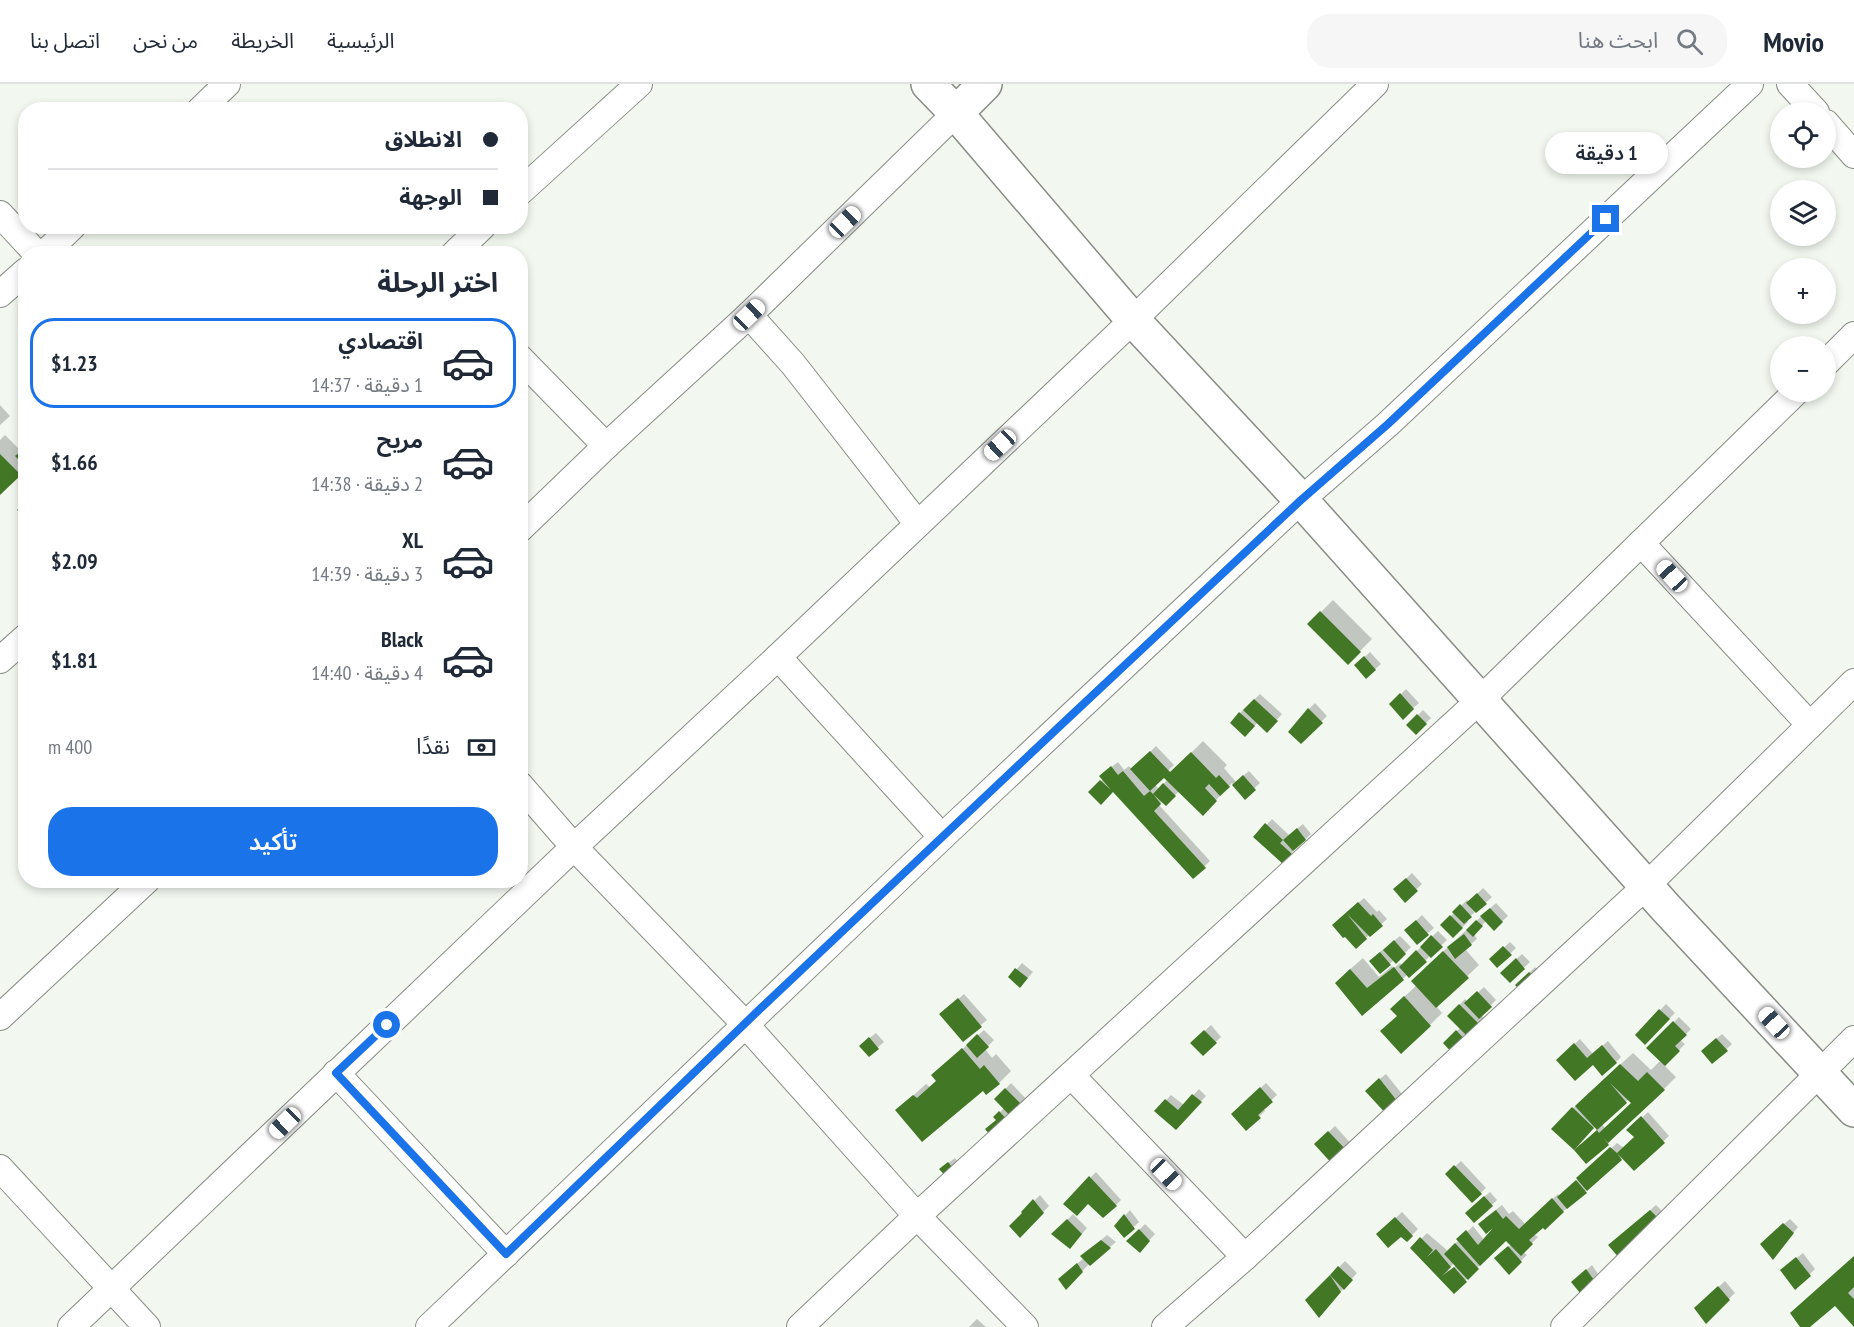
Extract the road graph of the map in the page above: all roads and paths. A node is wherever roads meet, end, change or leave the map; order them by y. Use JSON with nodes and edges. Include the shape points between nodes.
{"nodes":[{"id":1,"x":227,"y":84,"type":"edge"},
{"id":2,"x":639,"y":84,"type":"edge"},
{"id":3,"x":928,"y":84,"type":"edge"},
{"id":4,"x":985,"y":84,"type":"edge"},
{"id":5,"x":1375,"y":84,"type":"edge"},
{"id":6,"x":1750,"y":84,"type":"edge"},
{"id":7,"x":1790,"y":84,"type":"edge"},
{"id":8,"x":208,"y":102,"type":"edge"},
{"id":9,"x":1807,"y":102,"type":"edge"},
{"id":10,"x":956,"y":113,"type":"junction"},
{"id":11,"x":1836,"y":134,"type":"edge"},
{"id":12,"x":1854,"y":154,"type":"edge"},
{"id":13,"x":528,"y":185,"type":"edge"},
{"id":14,"x":0,"y":214,"type":"edge"},
{"id":15,"x":18,"y":233,"type":"edge"},
{"id":16,"x":18,"y":234,"type":"edge"},
{"id":17,"x":65,"y":234,"type":"edge"},
{"id":18,"x":475,"y":234,"type":"edge"},
{"id":19,"x":30,"y":246,"type":"edge"},
{"id":20,"x":52,"y":246,"type":"edge"},
{"id":21,"x":462,"y":246,"type":"edge"},
{"id":22,"x":18,"y":278,"type":"edge"},
{"id":23,"x":0,"y":294,"type":"edge"},
{"id":24,"x":749,"y":315,"type":"junction"},
{"id":25,"x":1133,"y":320,"type":"junction"},
{"id":26,"x":1854,"y":335,"type":"edge"},
{"id":27,"x":1836,"y":353,"type":"edge"},
{"id":28,"x":528,"y":366,"type":"edge"},
{"id":29,"x":1786,"y":402,"type":"edge"},
{"id":30,"x":606,"y":446,"type":"junction"},
{"id":31,"x":1301,"y":500,"type":"junction"},
{"id":32,"x":528,"y":521,"type":"edge"},
{"id":33,"x":917,"y":524,"type":"junction"},
{"id":34,"x":1641,"y":543,"type":"junction"},
{"id":35,"x":18,"y":644,"type":"edge"},
{"id":36,"x":778,"y":657,"type":"junction"},
{"id":37,"x":0,"y":660,"type":"edge"},
{"id":38,"x":1854,"y":682,"type":"edge"},
{"id":39,"x":1480,"y":700,"type":"junction"},
{"id":40,"x":1810,"y":724,"type":"junction"},
{"id":41,"x":528,"y":794,"type":"edge"},
{"id":42,"x":942,"y":837,"type":"junction"},
{"id":43,"x":574,"y":847,"type":"junction"},
{"id":44,"x":1646,"y":886,"type":"junction"},
{"id":45,"x":138,"y":888,"type":"edge"},
{"id":46,"x":0,"y":1017,"type":"edge"},
{"id":47,"x":745,"y":1024,"type":"junction"},
{"id":48,"x":1854,"y":1039,"type":"edge"},
{"id":49,"x":1820,"y":1072,"type":"junction"},
{"id":50,"x":336,"y":1073,"type":"junction"},
{"id":51,"x":1071,"y":1075,"type":"junction"},
{"id":52,"x":1854,"y":1110,"type":"edge"},
{"id":53,"x":0,"y":1168,"type":"edge"},
{"id":54,"x":917,"y":1216,"type":"junction"},
{"id":55,"x":506,"y":1254,"type":"junction"},
{"id":56,"x":1245,"y":1257,"type":"junction"},
{"id":57,"x":113,"y":1288,"type":"junction"},
{"id":58,"x":71,"y":1327,"type":"edge"},
{"id":59,"x":147,"y":1327,"type":"edge"},
{"id":60,"x":429,"y":1327,"type":"edge"},
{"id":61,"x":800,"y":1327,"type":"edge"},
{"id":62,"x":1025,"y":1327,"type":"edge"},
{"id":63,"x":1165,"y":1327,"type":"edge"},
{"id":64,"x":1564,"y":1327,"type":"edge"}],
"edges":[{"from":1,"to":8,"type":"street"},
{"from":2,"to":13,"type":"street"},
{"from":3,"to":10,"type":"main road"},
{"from":4,"to":10,"type":"main road"},
{"from":5,"to":25,"type":"street"},
{"from":6,"to":31,"type":"street","via":[[1388,424]]},
{"from":7,"to":9,"type":"street"},
{"from":10,"to":24,"type":"street"},
{"from":10,"to":25,"type":"main road"},
{"from":11,"to":12,"type":"street"},
{"from":14,"to":15,"type":"street"},
{"from":16,"to":19,"type":"street"},
{"from":17,"to":20,"type":"street"},
{"from":18,"to":21,"type":"street"},
{"from":22,"to":23,"type":"street"},
{"from":24,"to":30,"type":"street"},
{"from":24,"to":33,"type":"street","via":[[793,364]]},
{"from":25,"to":31,"type":"main road"},
{"from":25,"to":33,"type":"street"},
{"from":26,"to":27,"type":"street"},
{"from":28,"to":30,"type":"street"},
{"from":29,"to":34,"type":"street"},
{"from":30,"to":32,"type":"street"},
{"from":31,"to":39,"type":"main road"},
{"from":31,"to":42,"type":"street"},
{"from":33,"to":36,"type":"street"},
{"from":34,"to":39,"type":"street"},
{"from":34,"to":40,"type":"street"},
{"from":35,"to":37,"type":"street"},
{"from":36,"to":42,"type":"street"},
{"from":36,"to":43,"type":"street"},
{"from":38,"to":40,"type":"street"},
{"from":39,"to":44,"type":"main road"},
{"from":39,"to":51,"type":"street"},
{"from":40,"to":44,"type":"street"},
{"from":41,"to":43,"type":"street"},
{"from":42,"to":47,"type":"street"},
{"from":43,"to":47,"type":"street"},
{"from":43,"to":50,"type":"street"},
{"from":44,"to":49,"type":"main road"},
{"from":44,"to":56,"type":"street"},
{"from":45,"to":46,"type":"street"},
{"from":47,"to":54,"type":"street"},
{"from":47,"to":55,"type":"street"},
{"from":48,"to":49,"type":"street"},
{"from":49,"to":52,"type":"main road"},
{"from":49,"to":64,"type":"street"},
{"from":50,"to":55,"type":"street"},
{"from":50,"to":57,"type":"street"},
{"from":51,"to":54,"type":"street"},
{"from":51,"to":56,"type":"street"},
{"from":53,"to":57,"type":"street"},
{"from":54,"to":61,"type":"street"},
{"from":54,"to":62,"type":"street"},
{"from":55,"to":60,"type":"street"},
{"from":56,"to":63,"type":"street"},
{"from":57,"to":58,"type":"street"},
{"from":57,"to":59,"type":"street"}]}
